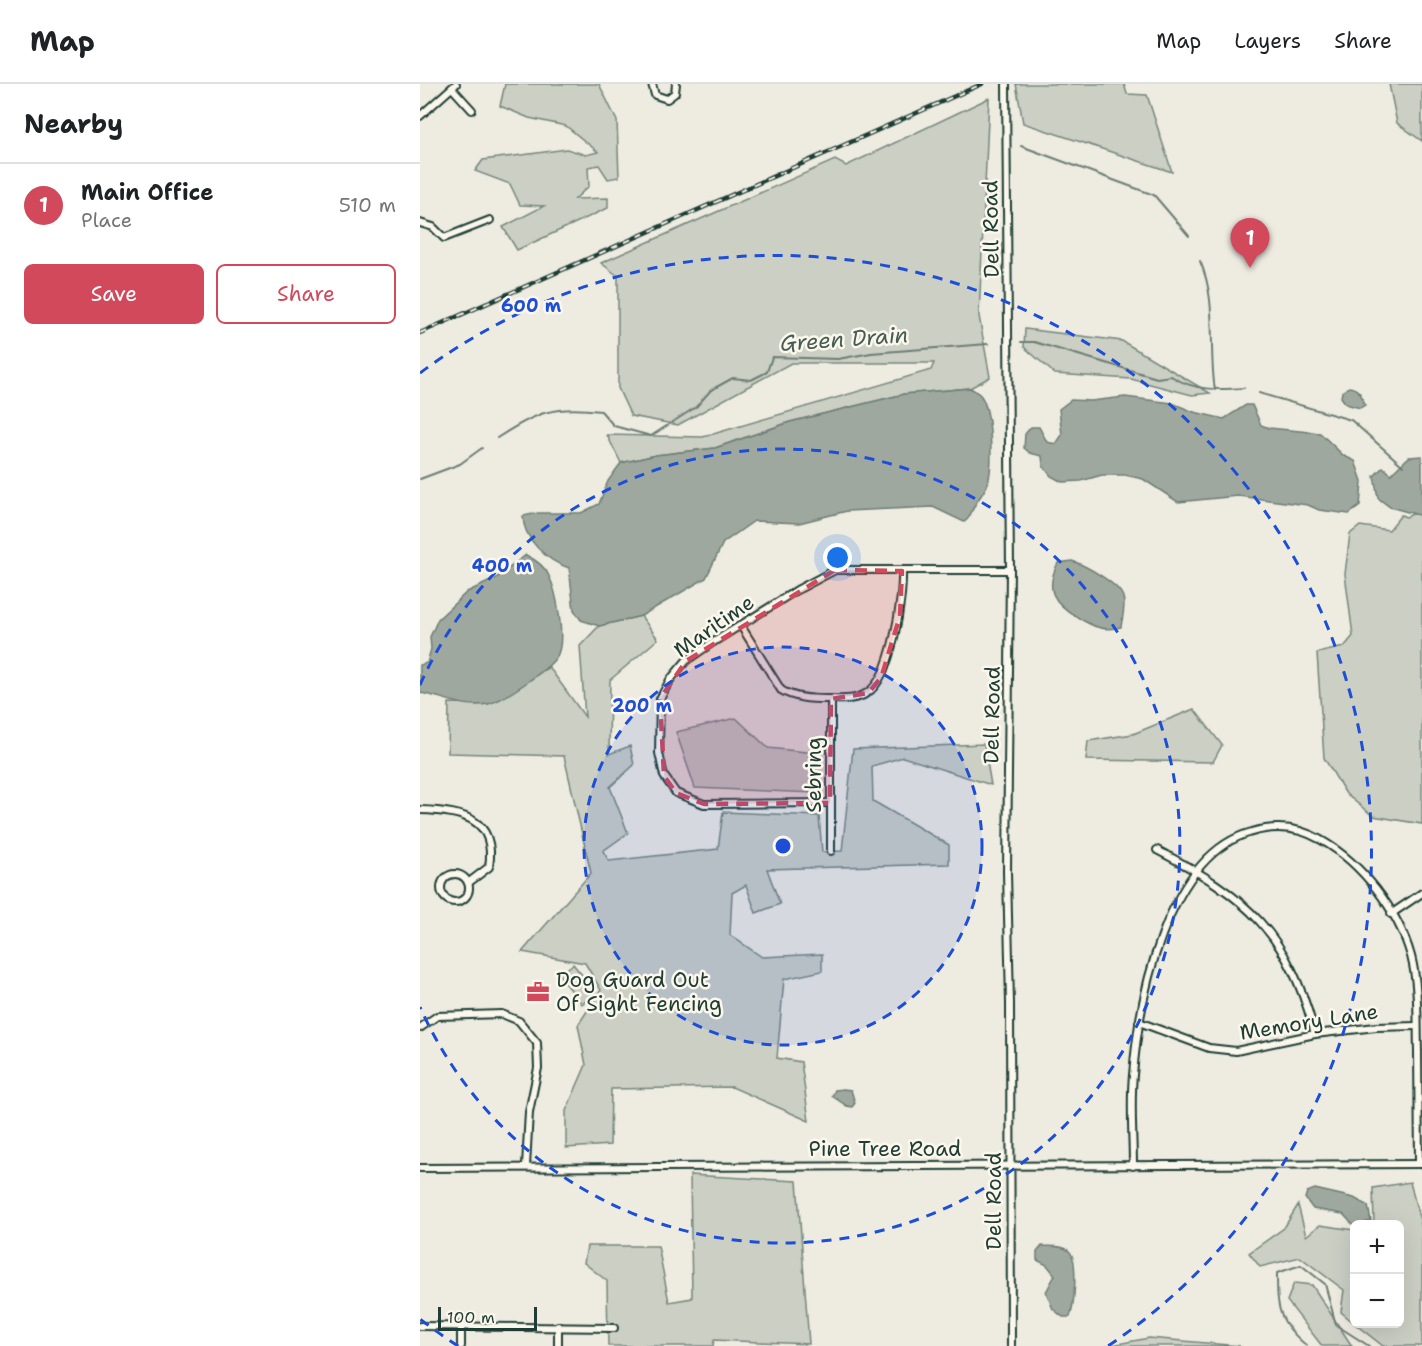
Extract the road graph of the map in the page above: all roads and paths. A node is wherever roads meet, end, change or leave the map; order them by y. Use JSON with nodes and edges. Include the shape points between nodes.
{"nodes":[{"id":1,"x":652,"y":84,"type":"edge"},
{"id":2,"x":676,"y":84,"type":"edge"},
{"id":3,"x":1006,"y":84,"type":"edge"},
{"id":4,"x":454,"y":86,"type":"edge"},
{"id":5,"x":472,"y":110,"type":"dead end"},
{"id":6,"x":420,"y":116,"type":"edge"},
{"id":7,"x":490,"y":220,"type":"dead end"},
{"id":8,"x":420,"y":223,"type":"edge"},
{"id":9,"x":1010,"y":570,"type":"junction"},
{"id":10,"x":902,"y":571,"type":"junction"},
{"id":11,"x":741,"y":626,"type":"junction"},
{"id":12,"x":831,"y":699,"type":"junction"},
{"id":13,"x":830,"y":803,"type":"junction"},
{"id":14,"x":420,"y":810,"type":"edge"},
{"id":15,"x":1157,"y":850,"type":"dead end"},
{"id":16,"x":831,"y":852,"type":"dead end"},
{"id":17,"x":1196,"y":870,"type":"junction"},
{"id":18,"x":468,"y":883,"type":"junction"},
{"id":19,"x":1422,"y":893,"type":"edge"},
{"id":20,"x":1391,"y":914,"type":"junction"},
{"id":21,"x":1139,"y":1022,"type":"junction"},
{"id":22,"x":1417,"y":1026,"type":"junction"},
{"id":23,"x":420,"y":1028,"type":"edge"},
{"id":24,"x":1315,"y":1034,"type":"junction"},
{"id":25,"x":1420,"y":1164,"type":"edge"},
{"id":26,"x":1011,"y":1165,"type":"junction"},
{"id":27,"x":526,"y":1166,"type":"junction"},
{"id":28,"x":1133,"y":1166,"type":"junction"},
{"id":29,"x":420,"y":1168,"type":"edge"},
{"id":30,"x":461,"y":1325,"type":"junction"},
{"id":31,"x":420,"y":1326,"type":"edge"},
{"id":32,"x":558,"y":1326,"type":"junction"},
{"id":33,"x":614,"y":1328,"type":"dead end"},
{"id":34,"x":461,"y":1346,"type":"edge"},
{"id":35,"x":558,"y":1346,"type":"edge"},
{"id":36,"x":1011,"y":1346,"type":"edge"}],
"edges":[{"from":1,"to":2,"type":"street","via":[[655,95],[667,99],[675,93]]},
{"from":3,"to":9,"type":"street","name":"Dell Road"},
{"from":4,"to":5,"type":"street"},
{"from":4,"to":6,"type":"street"},
{"from":7,"to":8,"type":"street","via":[[444,238],[433,227]]},
{"from":9,"to":10,"type":"street","name":"Maritime"},
{"from":9,"to":26,"type":"street","name":"Dell Road","via":[[1007,872]]},
{"from":10,"to":11,"type":"street","name":"Maritime","via":[[835,570]]},
{"from":10,"to":12,"type":"street","via":[[900,616],[881,678],[868,693],[850,699]]},
{"from":11,"to":12,"type":"street","via":[[781,690],[802,697]]},
{"from":11,"to":13,"type":"street","name":"Maritime","via":[[686,662],[660,699],[659,753],[664,776],[676,793],[704,804]]},
{"from":12,"to":13,"type":"street","name":"Sebring"},
{"from":13,"to":16,"type":"street","name":"Sebring"},
{"from":14,"to":18,"type":"street","via":[[448,811],[474,818],[485,834],[492,850],[489,867]]},
{"from":15,"to":17,"type":"street"},
{"from":17,"to":20,"type":"street","via":[[1229,840],[1242,834],[1275,827],[1310,834],[1333,847],[1365,875]]},
{"from":17,"to":21,"type":"street","via":[[1181,894],[1152,966]]},
{"from":17,"to":24,"type":"street","via":[[1243,904],[1281,946]]},
{"from":18,"to":18,"type":"street","via":[[462,876],[448,876],[441,891],[446,899],[459,902],[466,896]]},
{"from":19,"to":20,"type":"street"},
{"from":20,"to":22,"type":"street","via":[[1406,943],[1414,971]]},
{"from":21,"to":24,"type":"street","name":"Memory Lane","via":[[1223,1050],[1252,1049]]},
{"from":21,"to":28,"type":"street","via":[[1132,1077]]},
{"from":22,"to":24,"type":"street","name":"Memory Lane"},
{"from":22,"to":25,"type":"street"},
{"from":23,"to":27,"type":"street","via":[[437,1016],[502,1014],[519,1021],[537,1043]]},
{"from":25,"to":28,"type":"street","name":"Pine Tree Road"},
{"from":26,"to":27,"type":"street","name":"Pine Tree Road"},
{"from":26,"to":28,"type":"street","name":"Pine Tree Road"},
{"from":26,"to":36,"type":"street","name":"Dell Road"},
{"from":27,"to":29,"type":"street","name":"Pine Tree Road"},
{"from":30,"to":31,"type":"street"},
{"from":30,"to":32,"type":"street"},
{"from":30,"to":34,"type":"street"},
{"from":32,"to":33,"type":"street"},
{"from":32,"to":35,"type":"street"}]}
